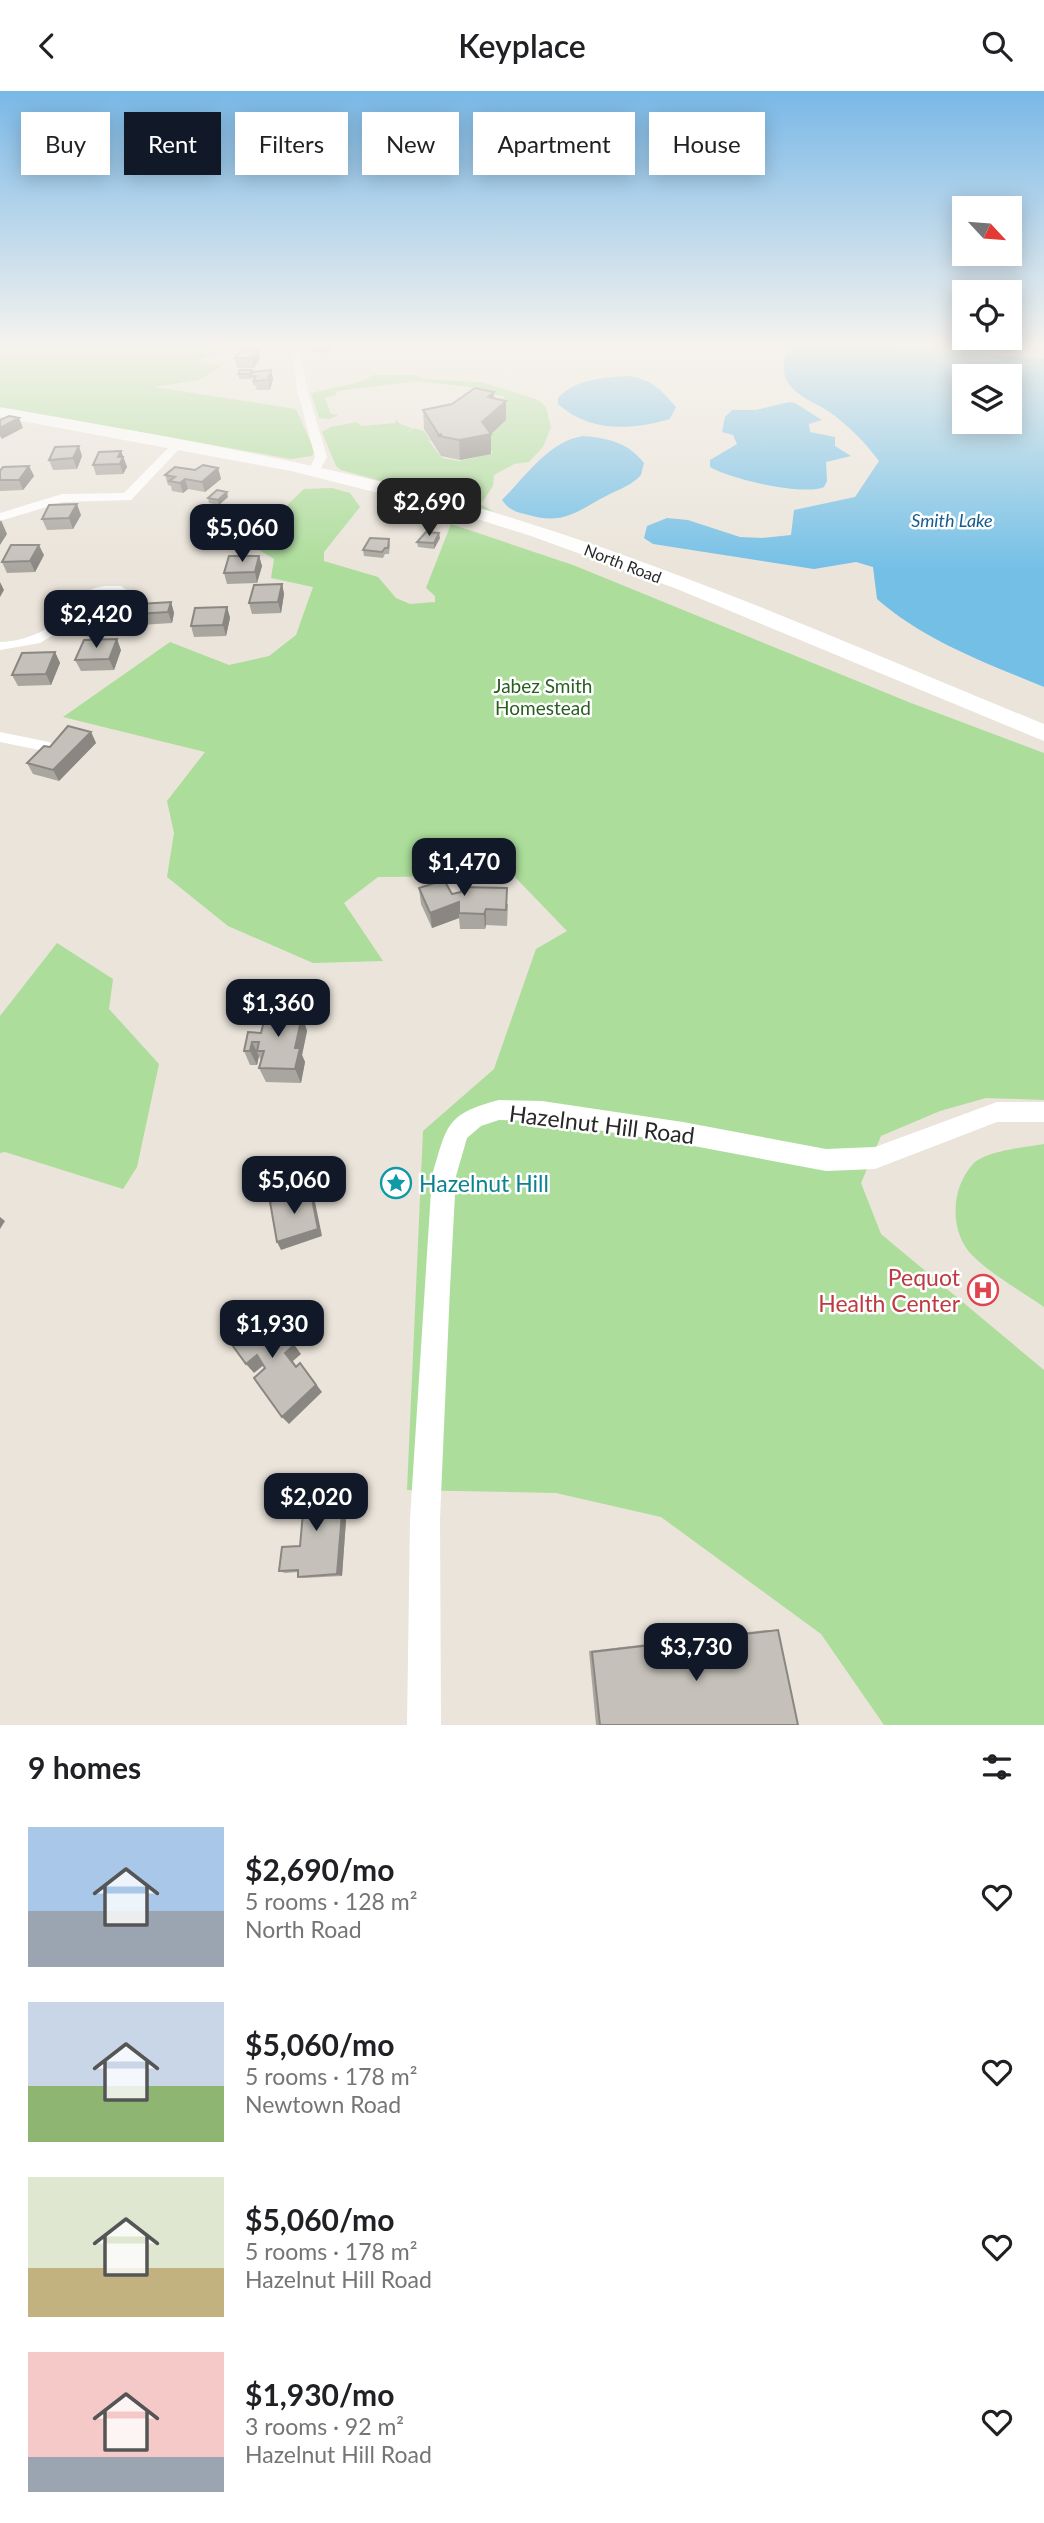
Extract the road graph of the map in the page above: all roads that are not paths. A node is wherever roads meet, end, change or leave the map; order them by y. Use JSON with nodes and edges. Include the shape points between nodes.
{"nodes":[{"id":1,"x":40,"y":419,"type":"edge"},
{"id":2,"x":310,"y":419,"type":"edge"},
{"id":3,"x":178,"y":444,"type":"junction"},
{"id":4,"x":314,"y":470,"type":"junction"},
{"id":5,"x":0,"y":517,"type":"edge"},
{"id":6,"x":84,"y":610,"type":"dead end"},
{"id":7,"x":0,"y":646,"type":"edge"},
{"id":8,"x":1044,"y":733,"type":"edge"},
{"id":9,"x":0,"y":737,"type":"edge"},
{"id":10,"x":49,"y":747,"type":"edge"},
{"id":11,"x":1044,"y":1112,"type":"edge"},
{"id":12,"x":424,"y":1725,"type":"edge"}],
"edges":[{"from":1,"to":3,"type":"main road","name":"North Road"},
{"from":2,"to":4,"type":"street","via":[[321,457]]},
{"from":3,"to":4,"type":"main road","name":"North Road"},
{"from":3,"to":5,"type":"street","via":[[127,498],[62,498]]},
{"from":4,"to":8,"type":"main road","name":"North Road","via":[[467,510],[609,557]]},
{"from":6,"to":7,"type":"street","via":[[43,638]]},
{"from":9,"to":10,"type":"street"},
{"from":11,"to":12,"type":"street","name":"Hazelnut Hill Road","via":[[997,1112],[874,1158],[826,1160],[542,1111],[499,1110],[474,1117],[457,1132],[444,1176],[437,1288],[425,1519]]}]}
